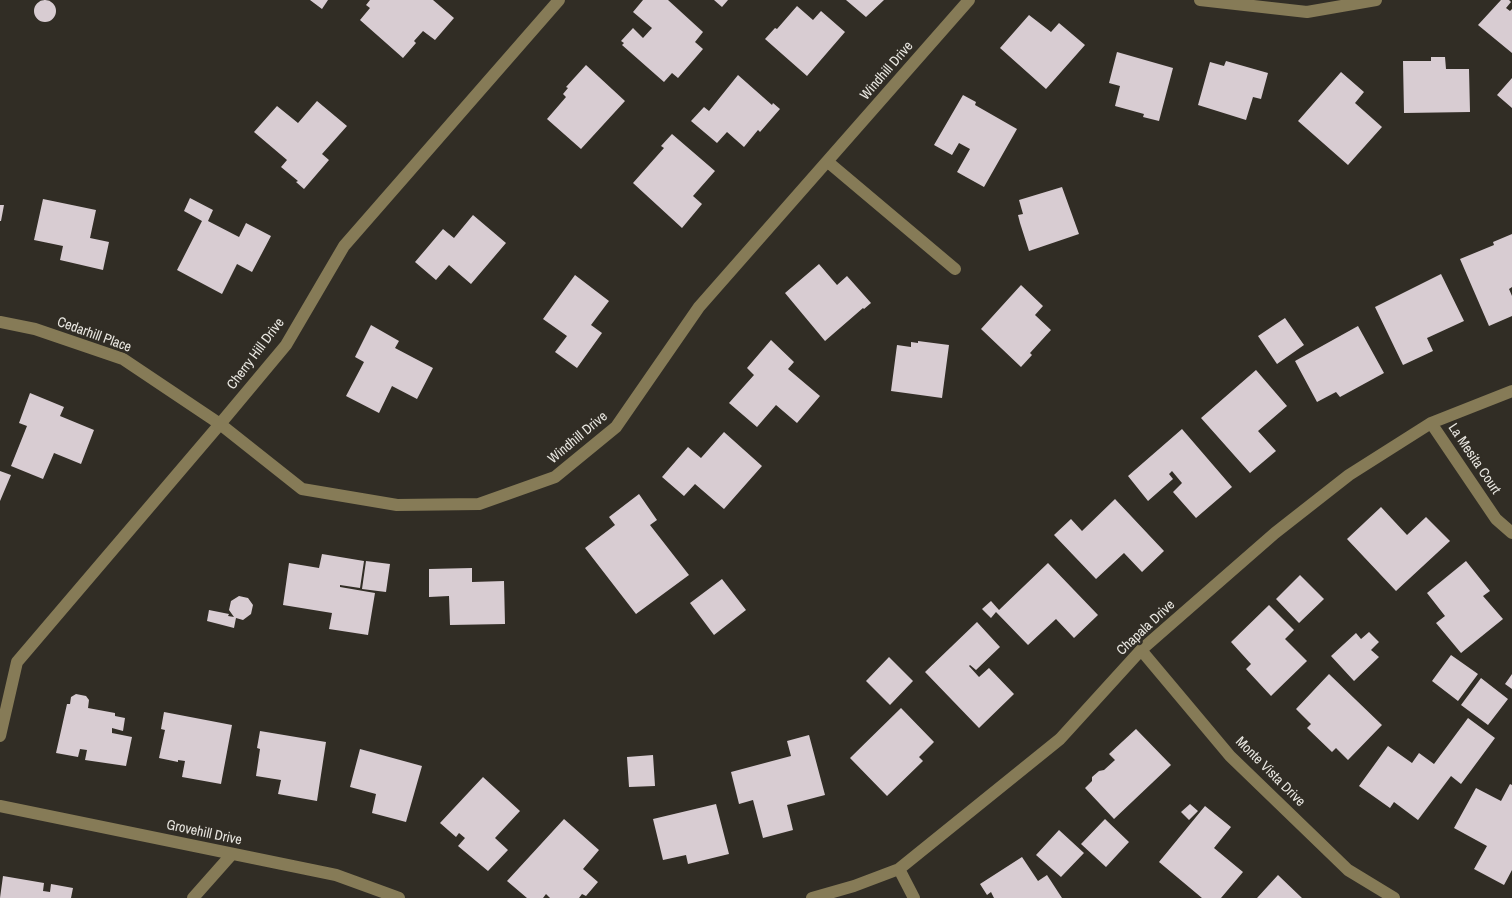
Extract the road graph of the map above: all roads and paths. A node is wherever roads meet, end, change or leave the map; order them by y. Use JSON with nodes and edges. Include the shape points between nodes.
{"nodes":[{"id":1,"x":559,"y":0,"type":"edge"},
{"id":2,"x":969,"y":0,"type":"edge"},
{"id":3,"x":1200,"y":0,"type":"edge"},
{"id":4,"x":1376,"y":0,"type":"edge"},
{"id":5,"x":828,"y":162,"type":"junction"},
{"id":6,"x":955,"y":269,"type":"dead end"},
{"id":7,"x":0,"y":322,"type":"edge"},
{"id":8,"x":1512,"y":391,"type":"edge"},
{"id":9,"x":1431,"y":423,"type":"junction"},
{"id":10,"x":220,"y":424,"type":"junction"},
{"id":11,"x":1512,"y":533,"type":"edge"},
{"id":12,"x":1141,"y":650,"type":"junction"},
{"id":13,"x":0,"y":736,"type":"edge"},
{"id":14,"x":0,"y":806,"type":"edge"},
{"id":15,"x":232,"y":854,"type":"junction"},
{"id":16,"x":899,"y":869,"type":"junction"},
{"id":17,"x":193,"y":898,"type":"edge"},
{"id":18,"x":399,"y":898,"type":"edge"},
{"id":19,"x":812,"y":898,"type":"edge"},
{"id":20,"x":914,"y":898,"type":"edge"},
{"id":21,"x":1394,"y":898,"type":"edge"}],
"edges":[{"from":1,"to":10,"type":"street","name":"Cherry Hill Drive","via":[[344,246],[286,345]]},
{"from":2,"to":5,"type":"street","name":"Windhill Drive"},
{"from":3,"to":4,"type":"street","via":[[1306,12]]},
{"from":5,"to":6,"type":"street"},
{"from":5,"to":10,"type":"street","name":"Windhill Drive","via":[[699,306],[616,427],[555,477],[479,504],[397,505],[302,488]]},
{"from":7,"to":10,"type":"street","name":"Cedarhill Place","via":[[123,359]]},
{"from":8,"to":9,"type":"street","name":"Chapala Drive"},
{"from":9,"to":11,"type":"street","name":"La Mesita Court","via":[[1496,519]]},
{"from":9,"to":12,"type":"street","name":"Chapala Drive","via":[[1349,475],[1275,533]]},
{"from":10,"to":13,"type":"street","name":"Cherry Hill Drive","via":[[17,662]]},
{"from":12,"to":16,"type":"street","name":"Chapala Drive","via":[[1060,739]]},
{"from":12,"to":21,"type":"street","name":"Monte Vista Drive","via":[[1237,762],[1348,870]]},
{"from":14,"to":15,"type":"street","name":"Grovehill Drive"},
{"from":15,"to":17,"type":"street"},
{"from":15,"to":18,"type":"street","name":"Grovehill Drive","via":[[336,875]]},
{"from":16,"to":19,"type":"street","name":"Chapala Drive"},
{"from":16,"to":20,"type":"street"}]}
